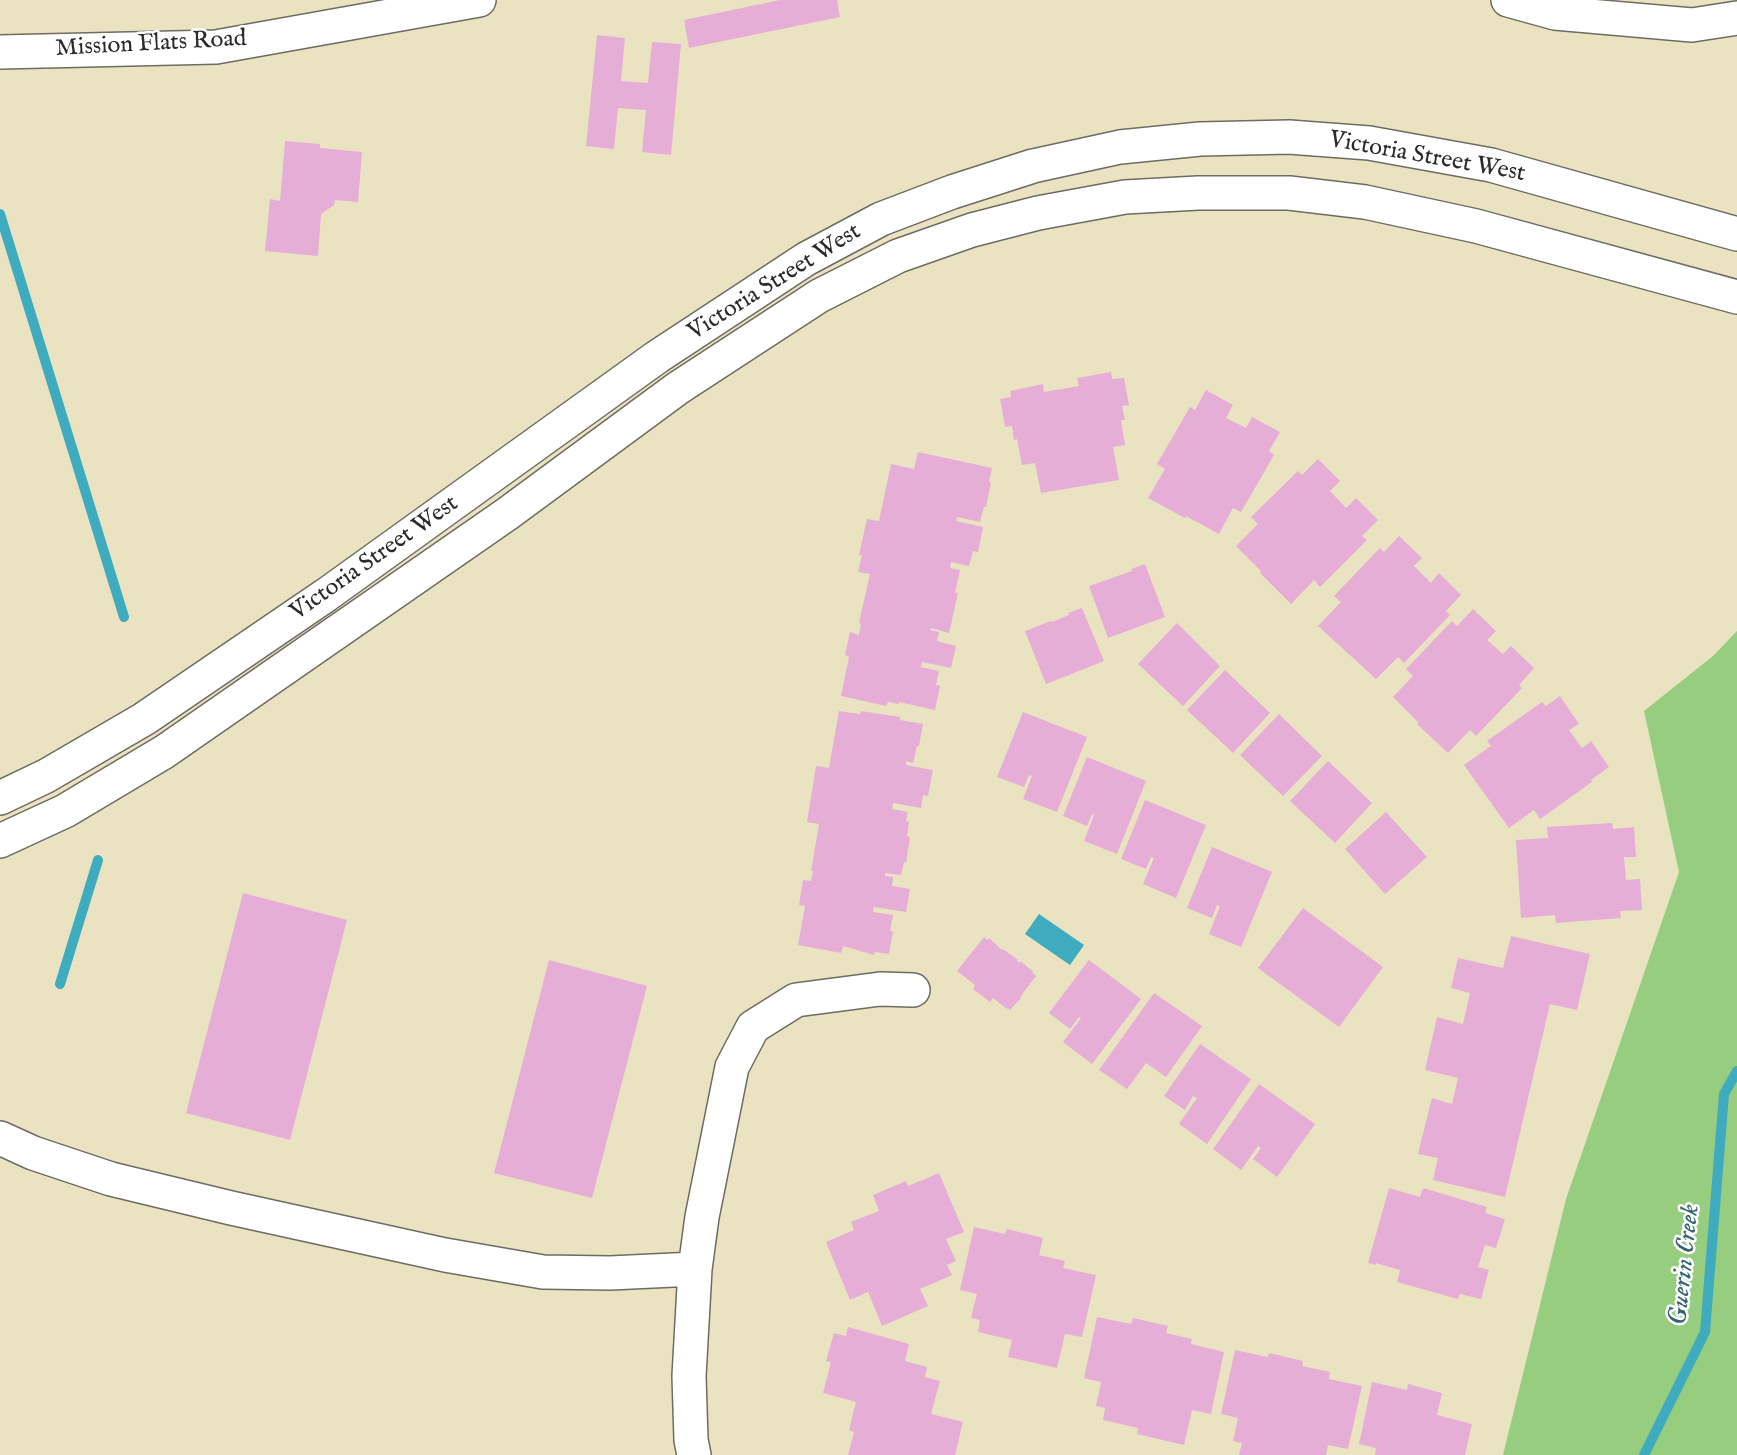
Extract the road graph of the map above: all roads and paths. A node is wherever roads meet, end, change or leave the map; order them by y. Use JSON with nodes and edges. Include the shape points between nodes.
{"nodes":[{"id":1,"x":479,"y":0,"type":"edge"},
{"id":2,"x":1509,"y":0,"type":"edge"},
{"id":3,"x":1737,"y":18,"type":"edge"},
{"id":4,"x":0,"y":52,"type":"edge"},
{"id":5,"x":1737,"y":234,"type":"edge"},
{"id":6,"x":1737,"y":297,"type":"edge"},
{"id":7,"x":0,"y":798,"type":"edge"},
{"id":8,"x":0,"y":841,"type":"edge"},
{"id":9,"x":913,"y":990,"type":"dead end"},
{"id":10,"x":0,"y":1138,"type":"edge"},
{"id":11,"x":695,"y":1269,"type":"junction"},
{"id":12,"x":694,"y":1455,"type":"edge"}],
"edges":[{"from":1,"to":4,"type":"main road","name":"Mission Flats Road","via":[[216,47]]},
{"from":2,"to":3,"type":"main road","via":[[1555,13],[1692,25]]},
{"from":5,"to":7,"type":"main road","name":"Victoria Street West","via":[[1491,165],[1369,143],[1289,137],[1200,139],[1120,147],[1033,166],[952,192],[881,219],[806,259],[657,357],[326,595],[144,719]]},
{"from":6,"to":8,"type":"main road","name":"Victoria Street West","via":[[1476,226],[1365,202],[1289,193],[1125,197],[972,230],[898,256],[819,296],[678,388],[507,514],[164,752],[65,811]]},
{"from":9,"to":11,"type":"main road","via":[[880,989],[796,1000],[753,1028],[732,1068]]},
{"from":10,"to":11,"type":"main road","via":[[111,1179],[445,1255],[543,1272]]},
{"from":11,"to":12,"type":"main road","via":[[689,1376]]}]}
